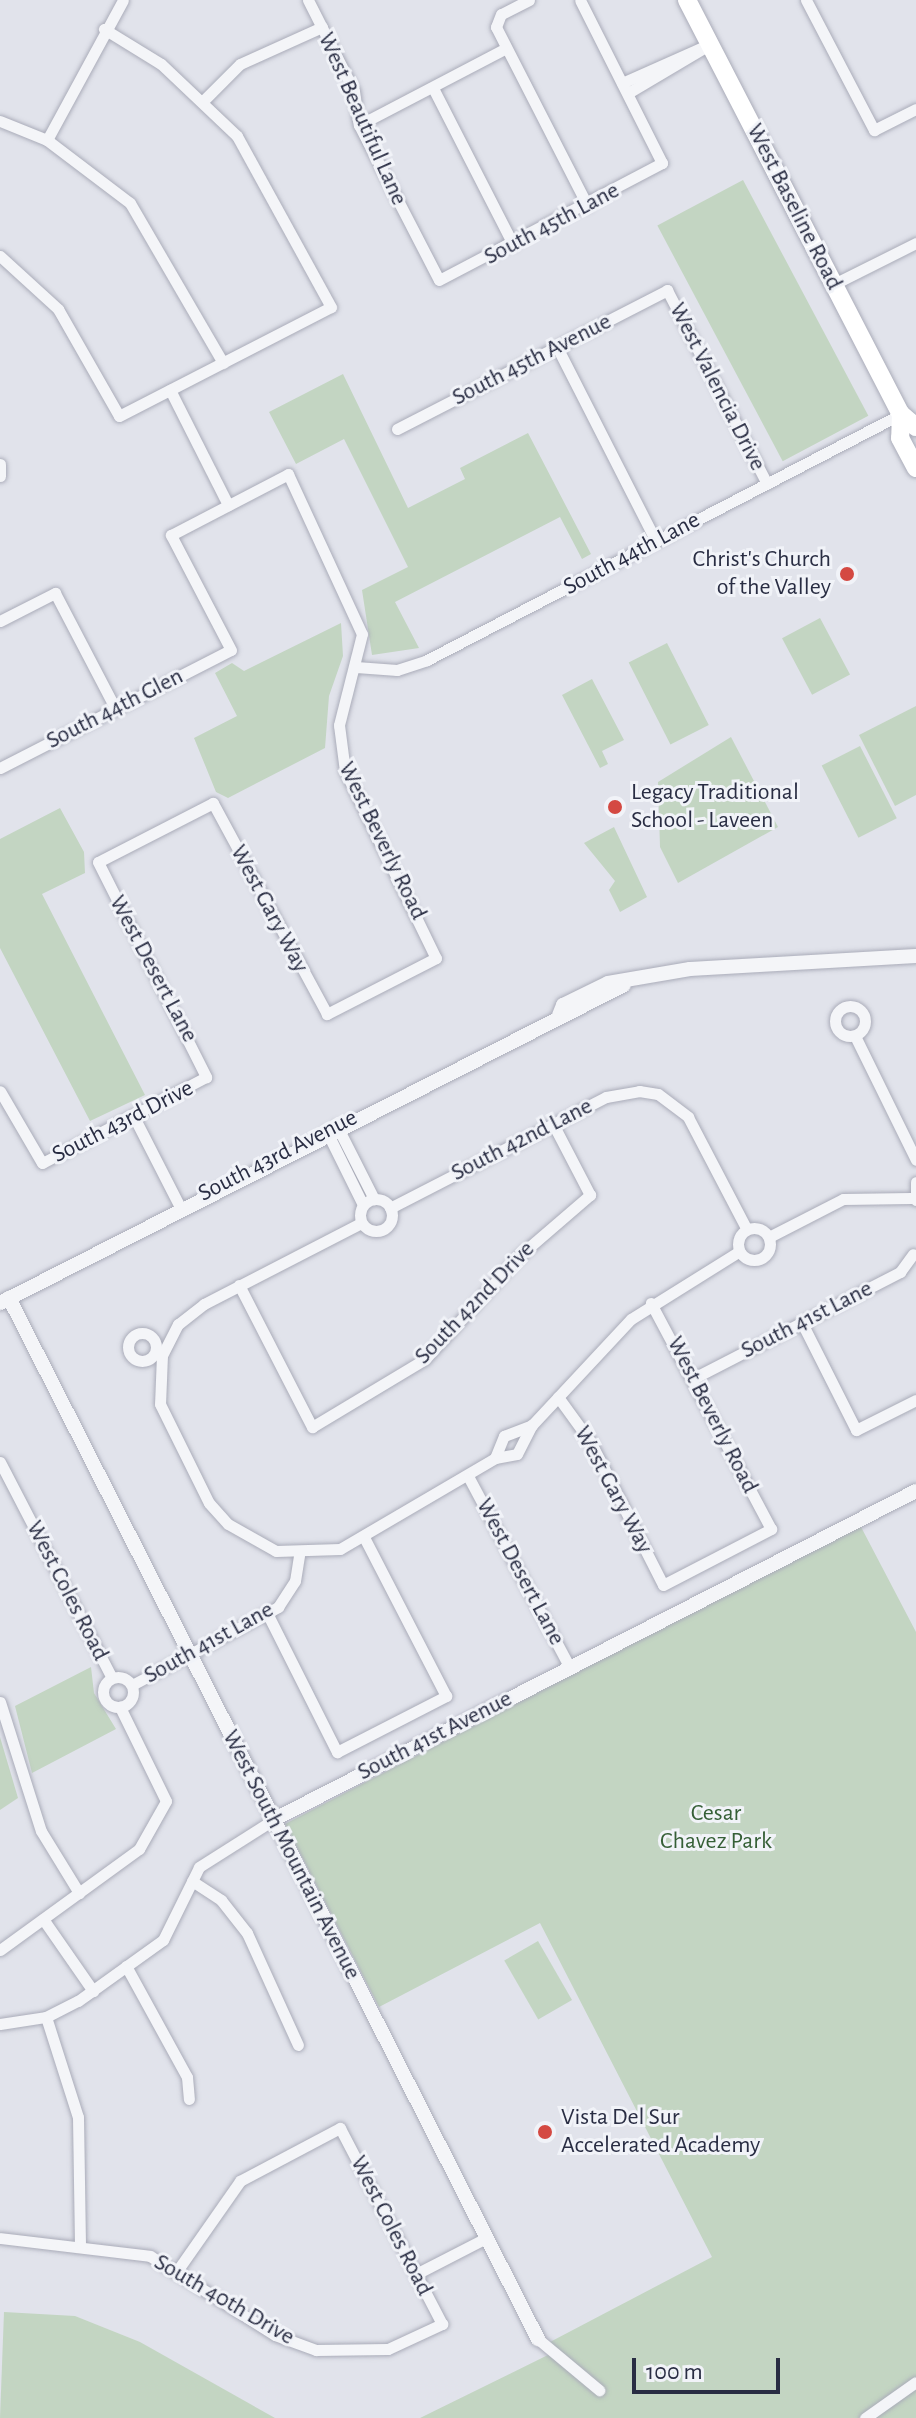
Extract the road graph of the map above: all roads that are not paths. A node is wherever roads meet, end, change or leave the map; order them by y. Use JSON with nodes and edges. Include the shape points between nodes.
{"nodes":[{"id":1,"x":123,"y":0,"type":"edge"},
{"id":2,"x":308,"y":0,"type":"edge"},
{"id":3,"x":529,"y":0,"type":"edge"},
{"id":4,"x":580,"y":0,"type":"edge"},
{"id":5,"x":687,"y":0,"type":"edge"},
{"id":6,"x":806,"y":0,"type":"edge"},
{"id":7,"x":322,"y":27,"type":"junction"},
{"id":8,"x":104,"y":29,"type":"junction"},
{"id":9,"x":710,"y":44,"type":"junction"},
{"id":10,"x":506,"y":48,"type":"junction"},
{"id":11,"x":433,"y":88,"type":"junction"},
{"id":12,"x":625,"y":88,"type":"junction"},
{"id":13,"x":204,"y":100,"type":"junction"},
{"id":14,"x":916,"y":109,"type":"edge"},
{"id":15,"x":0,"y":121,"type":"edge"},
{"id":16,"x":359,"y":125,"type":"junction"},
{"id":17,"x":47,"y":140,"type":"junction"},
{"id":18,"x":587,"y":205,"type":"junction"},
{"id":19,"x":916,"y":243,"type":"edge"},
{"id":20,"x":513,"y":244,"type":"junction"},
{"id":21,"x":0,"y":256,"type":"edge"},
{"id":22,"x":439,"y":280,"type":"joint"},
{"id":23,"x":834,"y":284,"type":"junction"},
{"id":24,"x":667,"y":290,"type":"joint"},
{"id":25,"x":557,"y":347,"type":"junction"},
{"id":26,"x":223,"y":363,"type":"junction"},
{"id":27,"x":170,"y":390,"type":"junction"},
{"id":28,"x":901,"y":414,"type":"junction"},
{"id":29,"x":916,"y":427,"type":"edge"},
{"id":30,"x":397,"y":429,"type":"dead end"},
{"id":31,"x":916,"y":468,"type":"edge"},
{"id":32,"x":767,"y":484,"type":"junction"},
{"id":33,"x":228,"y":505,"type":"junction"},
{"id":34,"x":655,"y":539,"type":"junction"},
{"id":35,"x":0,"y":621,"type":"edge"},
{"id":36,"x":356,"y":667,"type":"junction"},
{"id":37,"x":115,"y":708,"type":"junction"},
{"id":38,"x":0,"y":768,"type":"edge"},
{"id":39,"x":213,"y":803,"type":"joint"},
{"id":40,"x":916,"y":956,"type":"edge"},
{"id":41,"x":327,"y":1014,"type":"joint"},
{"id":42,"x":855,"y":1036,"type":"dead end"},
{"id":43,"x":206,"y":1077,"type":"joint"},
{"id":44,"x":0,"y":1091,"type":"edge"},
{"id":45,"x":134,"y":1117,"type":"junction"},
{"id":46,"x":553,"y":1124,"type":"junction"},
{"id":47,"x":332,"y":1129,"type":"junction"},
{"id":48,"x":916,"y":1160,"type":"edge"},
{"id":49,"x":916,"y":1182,"type":"edge"},
{"id":50,"x":914,"y":1199,"type":"edge"},
{"id":51,"x":369,"y":1202,"type":"junction"},
{"id":52,"x":180,"y":1207,"type":"junction"},
{"id":53,"x":390,"y":1208,"type":"junction"},
{"id":54,"x":361,"y":1223,"type":"junction"},
{"id":55,"x":747,"y":1230,"type":"junction"},
{"id":56,"x":769,"y":1237,"type":"junction"},
{"id":57,"x":740,"y":1251,"type":"junction"},
{"id":58,"x":913,"y":1254,"type":"dead end"},
{"id":59,"x":239,"y":1285,"type":"junction"},
{"id":60,"x":5,"y":1301,"type":"edge"},
{"id":61,"x":651,"y":1303,"type":"junction"},
{"id":62,"x":802,"y":1323,"type":"junction"},
{"id":63,"x":694,"y":1378,"type":"junction"},
{"id":64,"x":558,"y":1397,"type":"junction"},
{"id":65,"x":916,"y":1400,"type":"edge"},
{"id":66,"x":532,"y":1425,"type":"junction"},
{"id":67,"x":495,"y":1458,"type":"junction"},
{"id":68,"x":0,"y":1462,"type":"edge"},
{"id":69,"x":469,"y":1478,"type":"junction"},
{"id":70,"x":916,"y":1491,"type":"edge"},
{"id":71,"x":364,"y":1537,"type":"junction"},
{"id":72,"x":299,"y":1555,"type":"junction"},
{"id":73,"x":663,"y":1585,"type":"joint"},
{"id":74,"x":267,"y":1613,"type":"junction"},
{"id":75,"x":189,"y":1656,"type":"junction"},
{"id":76,"x":569,"y":1666,"type":"junction"},
{"id":77,"x":112,"y":1678,"type":"junction"},
{"id":78,"x":132,"y":1685,"type":"junction"},
{"id":79,"x":0,"y":1702,"type":"edge"},
{"id":80,"x":120,"y":1707,"type":"junction"},
{"id":81,"x":273,"y":1820,"type":"junction"},
{"id":82,"x":192,"y":1881,"type":"junction"},
{"id":83,"x":79,"y":1893,"type":"junction"},
{"id":84,"x":43,"y":1919,"type":"junction"},
{"id":85,"x":0,"y":1950,"type":"edge"},
{"id":86,"x":126,"y":1966,"type":"junction"},
{"id":87,"x":93,"y":1991,"type":"junction"},
{"id":88,"x":46,"y":2017,"type":"junction"},
{"id":89,"x":0,"y":2024,"type":"edge"},
{"id":90,"x":298,"y":2045,"type":"dead end"},
{"id":91,"x":189,"y":2099,"type":"dead end"},
{"id":92,"x":0,"y":2238,"type":"edge"},
{"id":93,"x":486,"y":2238,"type":"junction"},
{"id":94,"x":80,"y":2244,"type":"junction"},
{"id":95,"x":177,"y":2271,"type":"junction"},
{"id":96,"x":416,"y":2274,"type":"junction"},
{"id":97,"x":442,"y":2324,"type":"joint"},
{"id":98,"x":538,"y":2339,"type":"joint"},
{"id":99,"x":916,"y":2382,"type":"edge"},
{"id":100,"x":599,"y":2390,"type":"dead end"},
{"id":101,"x":865,"y":2418,"type":"edge"}],
"edges":[{"from":1,"to":8,"type":"street"},
{"from":2,"to":7,"type":"street","name":"West Beautiful Lane"},
{"from":3,"to":10,"type":"street","via":[[496,21]]},
{"from":4,"to":12,"type":"street"},
{"from":5,"to":9,"type":"main road","name":"West Baseline Road"},
{"from":6,"to":14,"type":"street","via":[[874,130]]},
{"from":7,"to":13,"type":"street","via":[[240,64]]},
{"from":7,"to":16,"type":"street","name":"West Beautiful Lane","via":[[354,91]]},
{"from":8,"to":13,"type":"street"},
{"from":8,"to":17,"type":"street"},
{"from":9,"to":12,"type":"street"},
{"from":9,"to":23,"type":"main road","name":"West Baseline Road"},
{"from":10,"to":11,"type":"street"},
{"from":10,"to":18,"type":"street"},
{"from":11,"to":16,"type":"street"},
{"from":11,"to":20,"type":"street"},
{"from":12,"to":18,"type":"street","name":"South 45th Lane","via":[[662,163]]},
{"from":13,"to":26,"type":"street","via":[[266,178],[331,307]]},
{"from":15,"to":17,"type":"street"},
{"from":16,"to":22,"type":"street","name":"West Beautiful Lane"},
{"from":17,"to":26,"type":"street","via":[[130,203]]},
{"from":18,"to":20,"type":"street","name":"South 45th Lane"},
{"from":19,"to":23,"type":"street"},
{"from":20,"to":22,"type":"street","name":"South 45th Lane"},
{"from":21,"to":27,"type":"street","via":[[58,309],[119,416]]},
{"from":23,"to":28,"type":"main road","name":"West Baseline Road"},
{"from":24,"to":25,"type":"street","name":"South 45th Avenue"},
{"from":24,"to":32,"type":"street","name":"West Valencia Drive"},
{"from":25,"to":30,"type":"street","name":"South 45th Avenue"},
{"from":25,"to":34,"type":"street"},
{"from":26,"to":27,"type":"street"},
{"from":27,"to":33,"type":"street"},
{"from":28,"to":29,"type":"main road","name":"West Baseline Road"},
{"from":28,"to":31,"type":"main road","name":"West Baseline Road","via":[[900,438]]},
{"from":28,"to":32,"type":"street","name":"South 44th Lane"},
{"from":32,"to":34,"type":"street","name":"South 44th Lane"},
{"from":33,"to":36,"type":"street","name":"West Beverly Road","via":[[288,474],[359,618]]},
{"from":33,"to":37,"type":"street","name":"South 44th Glen","via":[[171,535],[231,650]]},
{"from":34,"to":36,"type":"street","name":"South 44th Lane","via":[[414,666]]},
{"from":35,"to":37,"type":"street","via":[[55,593]]},
{"from":36,"to":41,"type":"street","name":"West Beverly Road","via":[[339,725],[342,762],[436,958]]},
{"from":37,"to":38,"type":"street","name":"South 44th Glen"},
{"from":39,"to":41,"type":"street","name":"West Gary Way"},
{"from":39,"to":43,"type":"street","name":"West Desert Lane","via":[[98,862]]},
{"from":40,"to":47,"type":"street","name":"South 43rd Avenue","via":[[690,969],[624,985],[608,983],[563,1005],[559,1015]]},
{"from":42,"to":48,"type":"street"},
{"from":43,"to":45,"type":"street","name":"South 43rd Drive"},
{"from":44,"to":45,"type":"street","name":"South 43rd Drive","via":[[39,1162]]},
{"from":45,"to":52,"type":"street"},
{"from":46,"to":53,"type":"street","name":"South 42nd Lane"},
{"from":46,"to":55,"type":"street","name":"South 42nd Lane","via":[[624,1091],[658,1094],[688,1117]]},
{"from":46,"to":59,"type":"street","name":"South 42nd Drive","via":[[590,1195],[519,1256],[425,1359],[312,1427]]},
{"from":47,"to":51,"type":"street"},
{"from":47,"to":52,"type":"street","name":"South 43rd Avenue"},
{"from":49,"to":50,"type":"street"},
{"from":50,"to":56,"type":"street","via":[[843,1199]]},
{"from":51,"to":53,"type":"street"},
{"from":51,"to":54,"type":"street"},
{"from":52,"to":60,"type":"street","name":"South 43rd Avenue"},
{"from":53,"to":54,"type":"street","name":"South 42nd Lane","via":[[385,1229],[372,1231]]},
{"from":54,"to":59,"type":"street","name":"South 42nd Lane"},
{"from":55,"to":56,"type":"street"},
{"from":55,"to":57,"type":"street"},
{"from":56,"to":57,"type":"street","via":[[764,1257],[748,1259]]},
{"from":57,"to":61,"type":"street"},
{"from":58,"to":62,"type":"street","name":"South 41st Lane","via":[[900,1272]]},
{"from":59,"to":72,"type":"street","name":"South 42nd Lane","via":[[189,1313],[159,1353],[160,1404],[209,1503],[258,1544]]},
{"from":60,"to":75,"type":"street","name":"West South Mountain Avenue"},
{"from":61,"to":63,"type":"street","name":"West Beverly Road"},
{"from":61,"to":64,"type":"street"},
{"from":62,"to":63,"type":"street","name":"South 41st Lane"},
{"from":62,"to":65,"type":"street","via":[[856,1430]]},
{"from":63,"to":73,"type":"street","name":"West Beverly Road","via":[[771,1529]]},
{"from":64,"to":66,"type":"street"},
{"from":64,"to":73,"type":"street","name":"West Gary Way","via":[[590,1441]]},
{"from":66,"to":67,"type":"street","via":[[504,1436]]},
{"from":66,"to":67,"type":"street","via":[[517,1454]]},
{"from":67,"to":69,"type":"street"},
{"from":68,"to":77,"type":"street","name":"West Coles Road"},
{"from":69,"to":71,"type":"street"},
{"from":69,"to":76,"type":"street","name":"West Desert Lane"},
{"from":70,"to":76,"type":"street","name":"South 41st Avenue"},
{"from":71,"to":72,"type":"street"},
{"from":71,"to":74,"type":"street","via":[[446,1696],[337,1752]]},
{"from":72,"to":74,"type":"street","name":"South 41st Lane","via":[[292,1589]]},
{"from":74,"to":75,"type":"street","name":"South 41st Lane"},
{"from":75,"to":78,"type":"street","name":"South 41st Lane"},
{"from":75,"to":81,"type":"street","name":"West South Mountain Avenue"},
{"from":76,"to":81,"type":"street","name":"South 41st Avenue"},
{"from":77,"to":78,"type":"street","name":"West Coles Road"},
{"from":77,"to":80,"type":"street","name":"West Coles Road","via":[[103,1694]]},
{"from":78,"to":80,"type":"street","via":[[132,1699]]},
{"from":79,"to":83,"type":"street","via":[[41,1831]]},
{"from":80,"to":83,"type":"street","name":"West Coles Road","via":[[166,1801],[139,1849]]},
{"from":81,"to":82,"type":"street","name":"South 41st Avenue","via":[[215,1850]]},
{"from":81,"to":93,"type":"street","name":"West South Mountain Avenue"},
{"from":82,"to":86,"type":"street","name":"South 41st Avenue","via":[[163,1940]]},
{"from":82,"to":90,"type":"street","via":[[221,1900],[247,1933]]},
{"from":83,"to":84,"type":"street"},
{"from":84,"to":85,"type":"street"},
{"from":84,"to":87,"type":"street"},
{"from":86,"to":87,"type":"street","name":"South 41st Avenue"},
{"from":86,"to":91,"type":"street","via":[[187,2077]]},
{"from":87,"to":88,"type":"street","name":"South 41st Avenue"},
{"from":88,"to":89,"type":"street","name":"South 41st Avenue"},
{"from":88,"to":94,"type":"street","via":[[78,2117]]},
{"from":92,"to":94,"type":"street","name":"South 40th Drive"},
{"from":93,"to":96,"type":"street"},
{"from":93,"to":98,"type":"street","name":"West South Mountain Avenue"},
{"from":94,"to":95,"type":"street","name":"South 40th Drive","via":[[133,2251]]},
{"from":95,"to":96,"type":"street","name":"West Coles Road","via":[[240,2181],[340,2128]]},
{"from":95,"to":97,"type":"street","name":"South 40th Drive","via":[[275,2335],[316,2350],[388,2349]]},
{"from":96,"to":97,"type":"street","name":"West Coles Road"},
{"from":98,"to":100,"type":"street","name":"West South Mountain Avenue"},
{"from":99,"to":101,"type":"street"}]}
